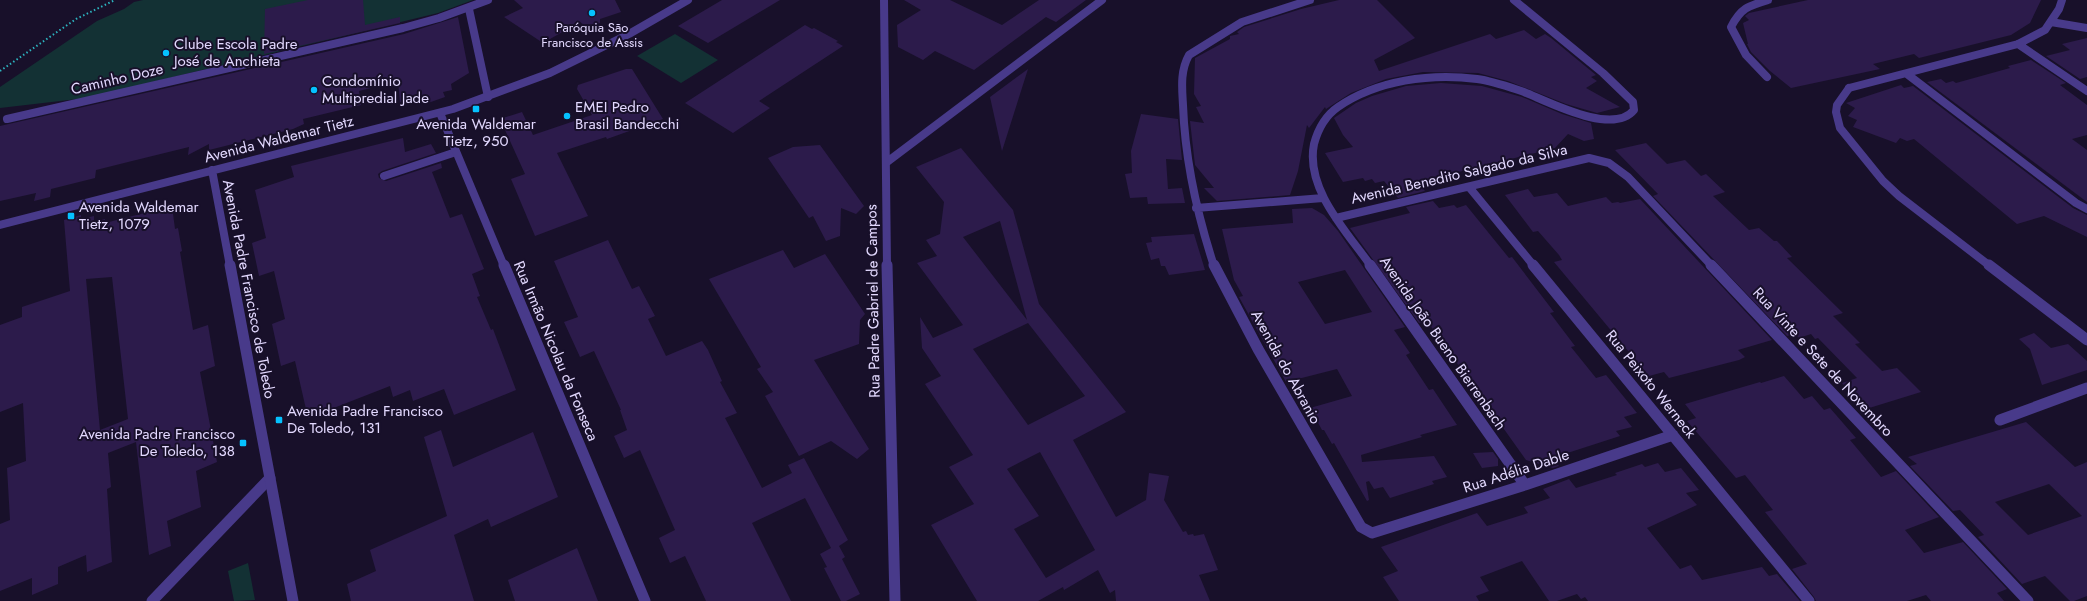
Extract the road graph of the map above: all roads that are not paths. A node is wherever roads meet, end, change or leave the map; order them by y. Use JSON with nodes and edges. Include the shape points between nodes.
{"nodes":[{"id":1,"x":488,"y":0,"type":"edge"},
{"id":2,"x":688,"y":0,"type":"edge"},
{"id":3,"x":884,"y":0,"type":"edge"},
{"id":4,"x":1102,"y":0,"type":"edge"},
{"id":5,"x":1310,"y":0,"type":"edge"},
{"id":6,"x":1514,"y":0,"type":"edge"},
{"id":7,"x":1768,"y":0,"type":"edge"},
{"id":8,"x":2062,"y":0,"type":"edge"},
{"id":9,"x":469,"y":9,"type":"junction"},
{"id":10,"x":2051,"y":22,"type":"junction"},
{"id":11,"x":2087,"y":28,"type":"edge"},
{"id":12,"x":2018,"y":44,"type":"junction"},
{"id":13,"x":1907,"y":74,"type":"junction"},
{"id":14,"x":1767,"y":78,"type":"dead end"},
{"id":15,"x":2087,"y":91,"type":"edge"},
{"id":16,"x":488,"y":96,"type":"junction"},
{"id":17,"x":440,"y":113,"type":"junction"},
{"id":18,"x":7,"y":118,"type":"dead end"},
{"id":19,"x":456,"y":152,"type":"junction"},
{"id":20,"x":1589,"y":158,"type":"joint"},
{"id":21,"x":887,"y":162,"type":"junction"},
{"id":22,"x":212,"y":170,"type":"junction"},
{"id":23,"x":384,"y":176,"type":"dead end"},
{"id":24,"x":1469,"y":187,"type":"junction"},
{"id":25,"x":1323,"y":198,"type":"junction"},
{"id":26,"x":1196,"y":208,"type":"junction"},
{"id":27,"x":2087,"y":209,"type":"edge"},
{"id":28,"x":1336,"y":218,"type":"junction"},
{"id":29,"x":0,"y":225,"type":"edge"},
{"id":30,"x":2087,"y":340,"type":"edge"},
{"id":31,"x":2087,"y":388,"type":"edge"},
{"id":32,"x":2000,"y":420,"type":"dead end"},
{"id":33,"x":1673,"y":435,"type":"junction"},
{"id":34,"x":270,"y":478,"type":"junction"},
{"id":35,"x":1525,"y":485,"type":"junction"},
{"id":36,"x":1367,"y":531,"type":"joint"},
{"id":37,"x":152,"y":601,"type":"edge"},
{"id":38,"x":293,"y":601,"type":"edge"},
{"id":39,"x":645,"y":601,"type":"edge"},
{"id":40,"x":895,"y":601,"type":"edge"},
{"id":41,"x":1809,"y":601,"type":"edge"},
{"id":42,"x":2028,"y":601,"type":"edge"}],
"edges":[{"from":1,"to":9,"type":"street","name":"Caminho Doze"},
{"from":2,"to":16,"type":"street","name":"Avenida Waldemar Tietz","via":[[584,57],[550,73]]},
{"from":3,"to":21,"type":"street","name":"Rua Padre Gabriel de Campos"},
{"from":4,"to":21,"type":"street"},
{"from":5,"to":26,"type":"street","name":"Avenida do Abranio","via":[[1242,22],[1200,46],[1189,55],[1184,64],[1184,130]]},
{"from":6,"to":25,"type":"street","name":"Avenida João Bueno Bierrenbach","via":[[1582,54],[1624,93],[1633,102],[1634,110],[1630,116],[1621,120],[1594,118],[1480,79],[1425,78],[1400,82],[1345,101],[1327,115],[1318,131],[1312,153],[1313,174]]},
{"from":7,"to":14,"type":"street","via":[[1750,5],[1738,12],[1731,27],[1737,43],[1748,59]]},
{"from":8,"to":10,"type":"street"},
{"from":9,"to":16,"type":"street"},
{"from":9,"to":18,"type":"street","name":"Caminho Doze","via":[[403,28]]},
{"from":10,"to":11,"type":"street"},
{"from":10,"to":12,"type":"street","via":[[2045,30]]},
{"from":12,"to":13,"type":"street"},
{"from":12,"to":15,"type":"street"},
{"from":13,"to":27,"type":"street"},
{"from":13,"to":30,"type":"street","via":[[1849,88],[1837,105],[1836,112],[1845,136],[1898,196]]},
{"from":16,"to":17,"type":"street","name":"Avenida Waldemar Tietz"},
{"from":17,"to":19,"type":"street","name":"Rua Irmão Nicolau da Fonseca"},
{"from":17,"to":22,"type":"street","name":"Avenida Waldemar Tietz"},
{"from":19,"to":23,"type":"street"},
{"from":19,"to":39,"type":"street","name":"Rua Irmão Nicolau da Fonseca"},
{"from":20,"to":24,"type":"street","name":"Avenida Benedito Salgado da Silva"},
{"from":20,"to":42,"type":"street","name":"Rua Vinte e Sete de Novembro","via":[[1598,158],[1617,168],[1660,211]]},
{"from":21,"to":40,"type":"street","name":"Rua Padre Gabriel de Campos","via":[[886,236]]},
{"from":22,"to":29,"type":"street","name":"Avenida Waldemar Tietz"},
{"from":22,"to":34,"type":"street","name":"Avenida Padre Francisco de Toledo"},
{"from":24,"to":28,"type":"street","name":"Avenida Benedito Salgado da Silva"},
{"from":24,"to":33,"type":"street","name":"Rua Peixoto Werneck"},
{"from":25,"to":26,"type":"street"},
{"from":25,"to":28,"type":"street","name":"Avenida João Bueno Bierrenbach"},
{"from":26,"to":36,"type":"street","name":"Avenida do Abranio","via":[[1214,266],[1233,304],[1300,425],[1361,527]]},
{"from":28,"to":35,"type":"street","name":"Avenida João Bueno Bierrenbach"},
{"from":31,"to":32,"type":"street"},
{"from":33,"to":35,"type":"street","name":"Rua Adélia Dable"},
{"from":33,"to":41,"type":"street","name":"Rua Peixoto Werneck"},
{"from":34,"to":37,"type":"street"},
{"from":34,"to":38,"type":"street","name":"Avenida Padre Francisco de Toledo"},
{"from":35,"to":36,"type":"street","name":"Rua Adélia Dable","via":[[1372,532]]}]}
